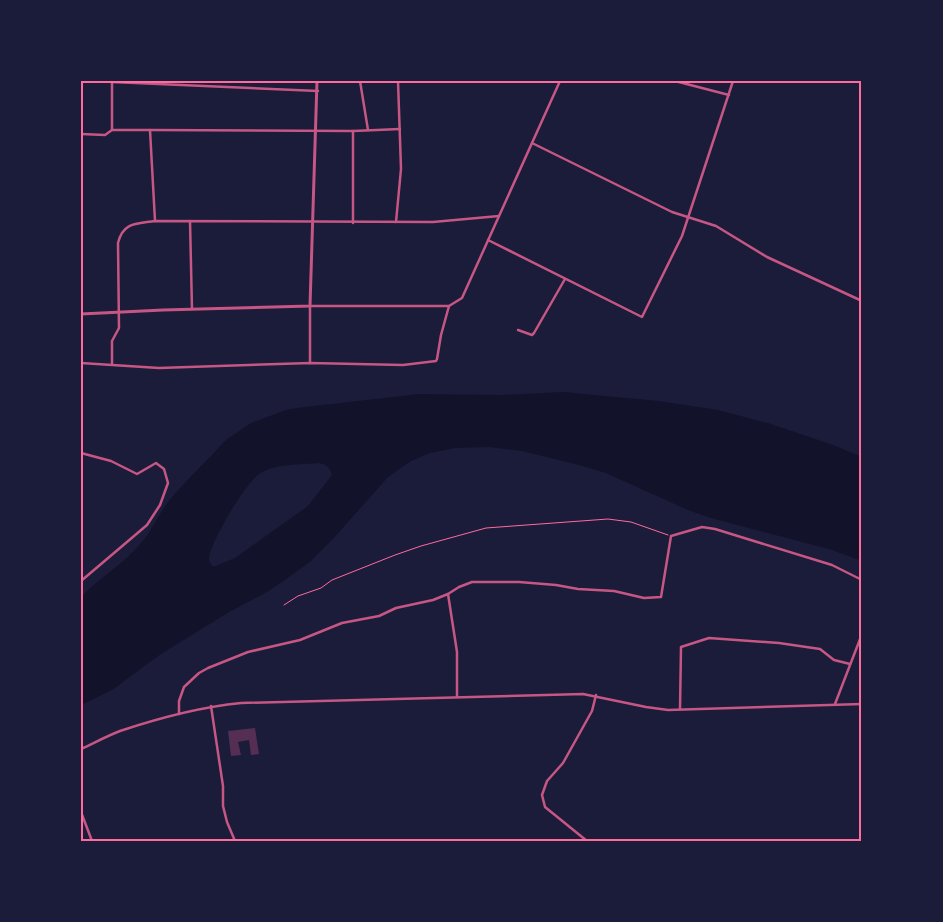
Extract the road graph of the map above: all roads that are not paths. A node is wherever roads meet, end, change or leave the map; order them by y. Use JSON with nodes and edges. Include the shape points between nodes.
{"nodes":[{"id":1,"x":317,"y":81,"type":"edge"},
{"id":2,"x":360,"y":81,"type":"edge"},
{"id":3,"x":398,"y":81,"type":"edge"},
{"id":4,"x":560,"y":81,"type":"edge"},
{"id":5,"x":674,"y":81,"type":"edge"},
{"id":6,"x":733,"y":81,"type":"edge"},
{"id":7,"x":112,"y":82,"type":"edge"},
{"id":8,"x":318,"y":91,"type":"junction"},
{"id":9,"x":729,"y":95,"type":"junction"},
{"id":10,"x":400,"y":129,"type":"junction"},
{"id":11,"x":112,"y":130,"type":"junction"},
{"id":12,"x":150,"y":130,"type":"junction"},
{"id":13,"x":315,"y":130,"type":"junction"},
{"id":14,"x":368,"y":130,"type":"junction"},
{"id":15,"x":353,"y":131,"type":"junction"},
{"id":16,"x":81,"y":134,"type":"edge"},
{"id":17,"x":532,"y":143,"type":"junction"},
{"id":18,"x":499,"y":216,"type":"junction"},
{"id":19,"x":688,"y":218,"type":"junction"},
{"id":20,"x":154,"y":221,"type":"junction"},
{"id":21,"x":190,"y":221,"type":"junction"},
{"id":22,"x":313,"y":222,"type":"junction"},
{"id":23,"x":353,"y":222,"type":"junction"},
{"id":24,"x":396,"y":222,"type":"junction"},
{"id":25,"x":488,"y":240,"type":"junction"},
{"id":26,"x":565,"y":278,"type":"junction"},
{"id":27,"x":862,"y":301,"type":"edge"},
{"id":28,"x":310,"y":306,"type":"junction"},
{"id":29,"x":449,"y":306,"type":"junction"},
{"id":30,"x":192,"y":309,"type":"junction"},
{"id":31,"x":118,"y":312,"type":"junction"},
{"id":32,"x":81,"y":314,"type":"edge"},
{"id":33,"x":518,"y":330,"type":"dead end"},
{"id":34,"x":81,"y":362,"type":"edge"},
{"id":35,"x":310,"y":363,"type":"junction"},
{"id":36,"x":112,"y":364,"type":"junction"},
{"id":37,"x":81,"y":436,"type":"edge"},
{"id":38,"x":81,"y":445,"type":"edge"},
{"id":39,"x":81,"y":453,"type":"edge"},
{"id":40,"x":862,"y":580,"type":"edge"},
{"id":41,"x":81,"y":581,"type":"edge"},
{"id":42,"x":448,"y":594,"type":"junction"},
{"id":43,"x":862,"y":634,"type":"edge"},
{"id":44,"x":850,"y":664,"type":"junction"},
{"id":45,"x":596,"y":695,"type":"junction"},
{"id":46,"x":458,"y":697,"type":"junction"},
{"id":47,"x":835,"y":704,"type":"junction"},
{"id":48,"x":862,"y":704,"type":"edge"},
{"id":49,"x":211,"y":706,"type":"junction"},
{"id":50,"x":680,"y":710,"type":"junction"},
{"id":51,"x":178,"y":714,"type":"junction"},
{"id":52,"x":81,"y":749,"type":"edge"},
{"id":53,"x":81,"y":812,"type":"edge"},
{"id":54,"x":92,"y":841,"type":"edge"},
{"id":55,"x":235,"y":841,"type":"edge"},
{"id":56,"x":587,"y":841,"type":"edge"}],
"edges":[{"from":1,"to":8,"type":"street"},
{"from":2,"to":14,"type":"street"},
{"from":3,"to":10,"type":"street"},
{"from":4,"to":17,"type":"street"},
{"from":5,"to":9,"type":"street"},
{"from":6,"to":9,"type":"street"},
{"from":7,"to":8,"type":"street"},
{"from":7,"to":11,"type":"street"},
{"from":8,"to":13,"type":"street"},
{"from":9,"to":19,"type":"street"},
{"from":10,"to":14,"type":"street"},
{"from":10,"to":24,"type":"street","via":[[401,169]]},
{"from":11,"to":12,"type":"street"},
{"from":11,"to":16,"type":"street","via":[[105,135]]},
{"from":12,"to":13,"type":"street"},
{"from":12,"to":20,"type":"street"},
{"from":13,"to":15,"type":"street"},
{"from":13,"to":22,"type":"street"},
{"from":14,"to":15,"type":"street"},
{"from":15,"to":23,"type":"street"},
{"from":17,"to":18,"type":"street"},
{"from":17,"to":19,"type":"street"},
{"from":18,"to":24,"type":"street"},
{"from":18,"to":25,"type":"street"},
{"from":19,"to":26,"type":"street","via":[[642,317]]},
{"from":19,"to":27,"type":"street","via":[[716,226],[767,257]]},
{"from":20,"to":21,"type":"street"},
{"from":20,"to":31,"type":"street","via":[[128,226],[121,233],[118,243]]},
{"from":21,"to":22,"type":"street"},
{"from":21,"to":30,"type":"street"},
{"from":22,"to":23,"type":"street"},
{"from":22,"to":28,"type":"street"},
{"from":23,"to":24,"type":"street"},
{"from":25,"to":26,"type":"street"},
{"from":25,"to":29,"type":"street","via":[[462,298]]},
{"from":26,"to":33,"type":"street","via":[[534,333],[528,335]]},
{"from":28,"to":29,"type":"street"},
{"from":28,"to":30,"type":"street"},
{"from":28,"to":35,"type":"street"},
{"from":29,"to":35,"type":"street","via":[[436,361],[403,365]]},
{"from":30,"to":31,"type":"street"},
{"from":31,"to":32,"type":"street"},
{"from":31,"to":36,"type":"street","via":[[119,328],[112,341]]},
{"from":34,"to":36,"type":"street"},
{"from":35,"to":36,"type":"street","via":[[158,368]]},
{"from":37,"to":38,"type":"street"},
{"from":39,"to":41,"type":"street","via":[[111,461],[137,474],[156,463],[164,469],[168,483],[160,505],[147,524]]},
{"from":40,"to":42,"type":"street","via":[[832,565],[702,526],[671,536],[661,597],[644,598],[614,591],[509,582],[472,582]]},
{"from":42,"to":46,"type":"street","via":[[457,652]]},
{"from":42,"to":51,"type":"street","via":[[379,616],[342,623],[208,668],[184,687]]},
{"from":43,"to":44,"type":"street"},
{"from":44,"to":47,"type":"street"},
{"from":44,"to":50,"type":"street","via":[[834,660],[820,649],[709,638],[680,647]]},
{"from":45,"to":46,"type":"street"},
{"from":45,"to":50,"type":"street","via":[[646,707]]},
{"from":45,"to":56,"type":"street","via":[[592,711],[563,763],[547,781],[542,795],[545,807]]},
{"from":46,"to":49,"type":"street"},
{"from":47,"to":48,"type":"street"},
{"from":47,"to":50,"type":"street"},
{"from":49,"to":51,"type":"street"},
{"from":49,"to":55,"type":"street","via":[[223,806]]},
{"from":51,"to":52,"type":"street","via":[[119,732]]},
{"from":53,"to":54,"type":"street"}]}
